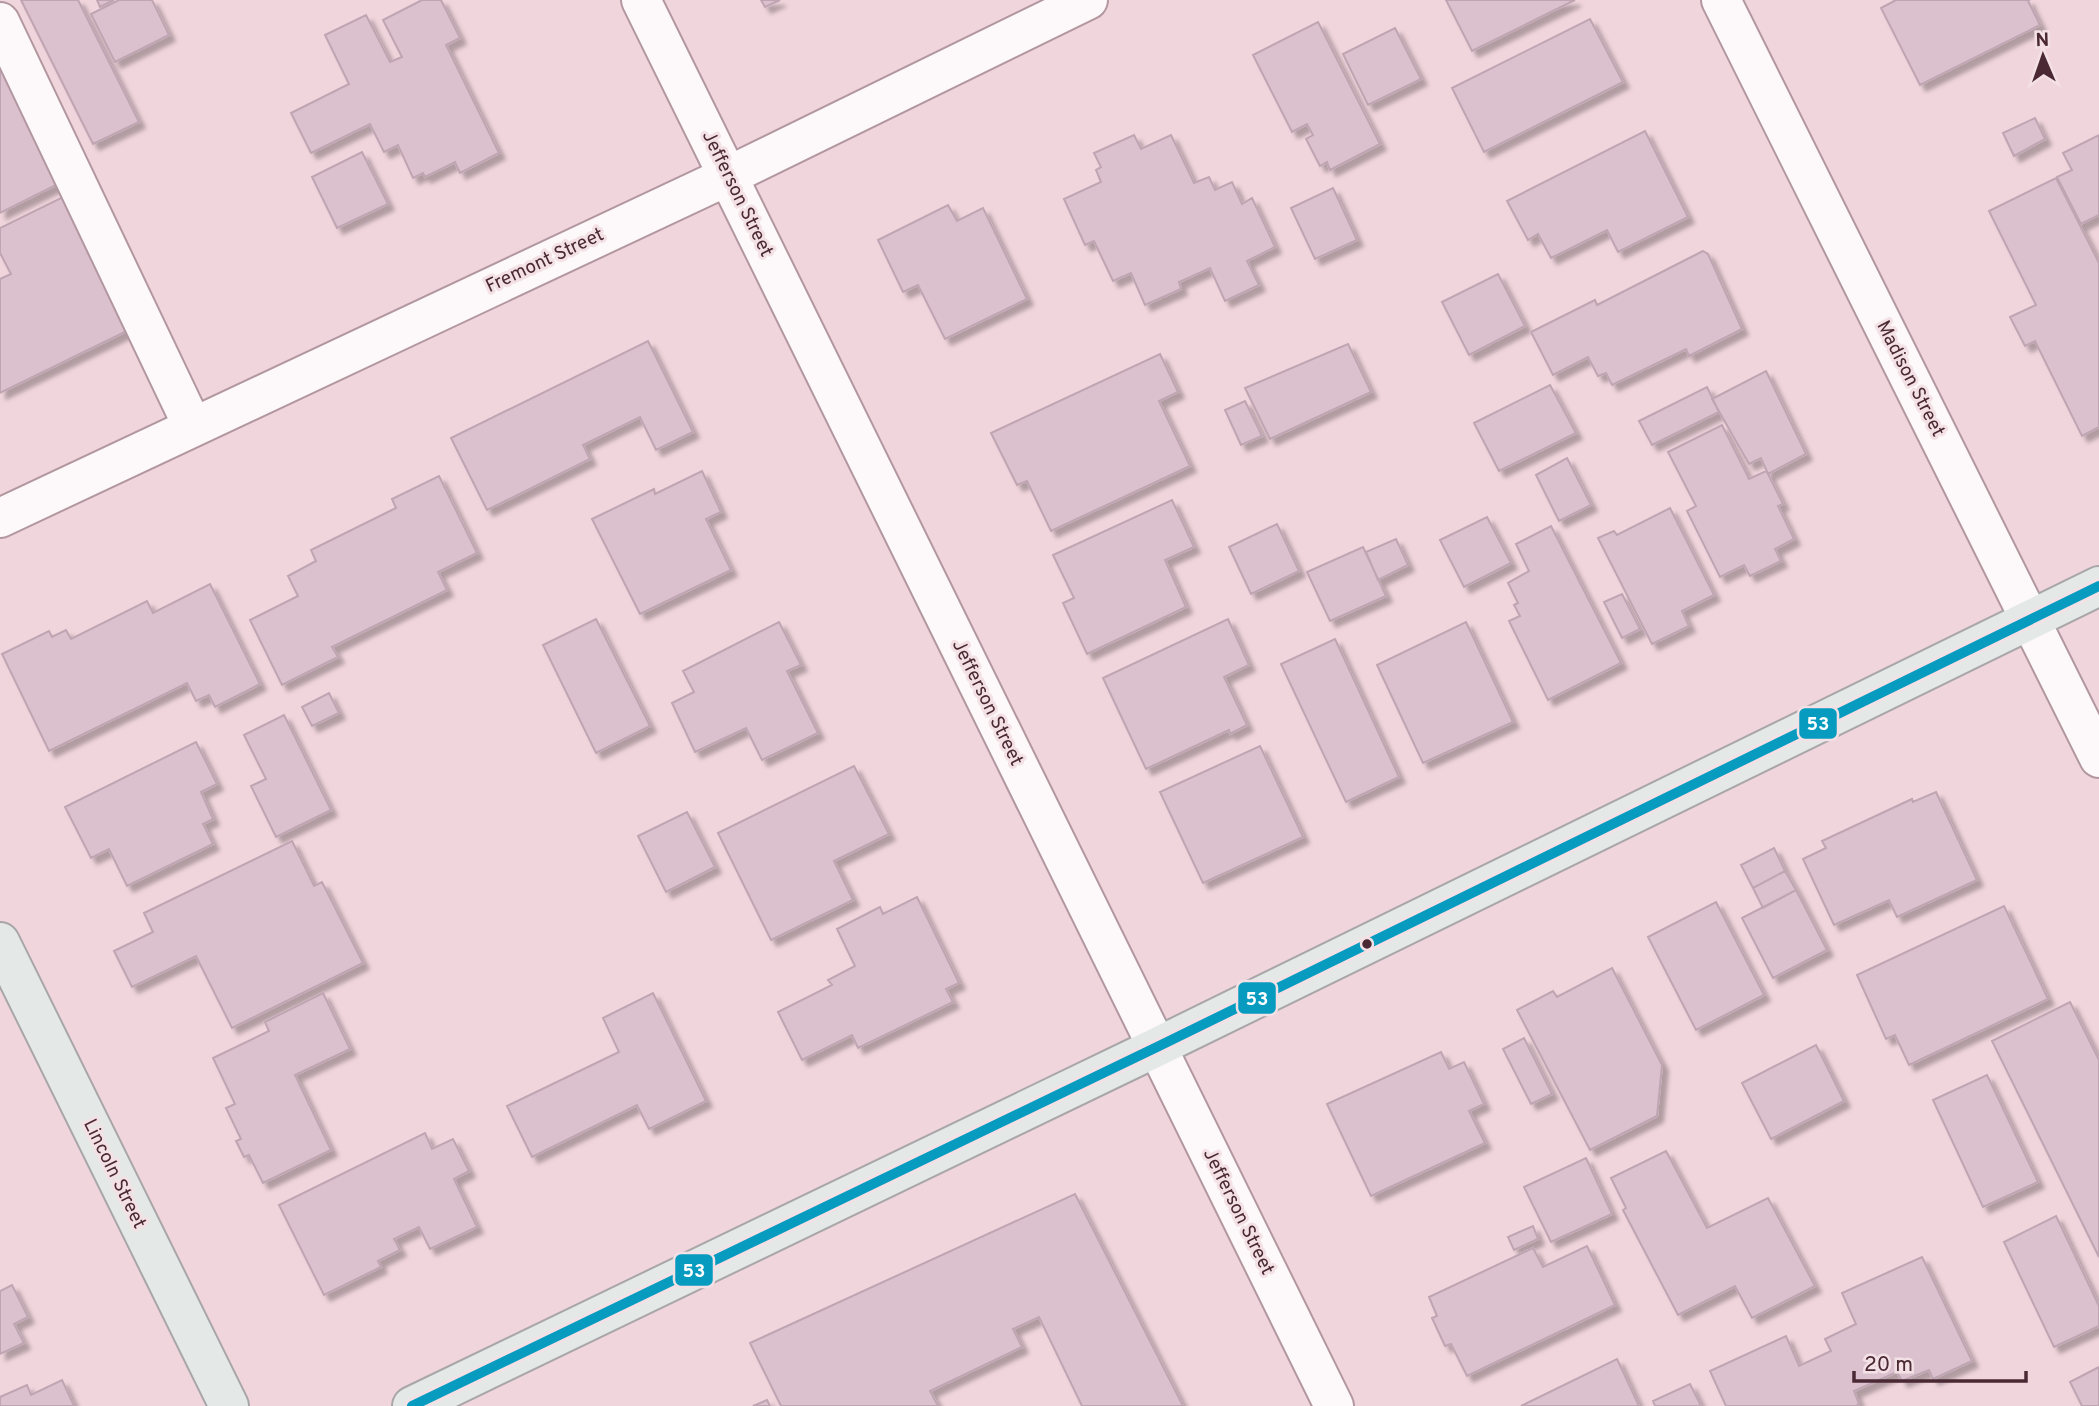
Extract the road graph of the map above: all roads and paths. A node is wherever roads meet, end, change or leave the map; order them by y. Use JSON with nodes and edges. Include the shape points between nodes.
{"nodes":[{"id":1,"x":641,"y":0,"type":"edge"},
{"id":2,"x":1088,"y":0,"type":"edge"},
{"id":3,"x":1721,"y":0,"type":"edge"},
{"id":4,"x":0,"y":22,"type":"edge"},
{"id":5,"x":728,"y":176,"type":"junction"},
{"id":6,"x":193,"y":427,"type":"junction"},
{"id":7,"x":0,"y":518,"type":"edge"},
{"id":8,"x":2099,"y":586,"type":"edge"},
{"id":9,"x":2030,"y":619,"type":"junction"},
{"id":10,"x":2099,"y":758,"type":"edge"},
{"id":11,"x":0,"y":942,"type":"edge"},
{"id":12,"x":1157,"y":1047,"type":"junction"},
{"id":13,"x":229,"y":1406,"type":"edge"},
{"id":14,"x":412,"y":1406,"type":"edge"},
{"id":15,"x":1334,"y":1406,"type":"edge"}],
"edges":[{"from":1,"to":5,"type":"street","name":"Jefferson Street"},
{"from":2,"to":5,"type":"street","name":"Fremont Street"},
{"from":3,"to":9,"type":"street","name":"Madison Street"},
{"from":4,"to":6,"type":"street"},
{"from":5,"to":6,"type":"street","name":"Fremont Street"},
{"from":5,"to":12,"type":"street","name":"Jefferson Street"},
{"from":6,"to":7,"type":"street","name":"Fremont Street"},
{"from":8,"to":9,"type":"main road"},
{"from":9,"to":10,"type":"street","name":"Madison Street"},
{"from":9,"to":12,"type":"main road"},
{"from":11,"to":13,"type":"main road","name":"Lincoln Street"},
{"from":12,"to":14,"type":"main road"},
{"from":12,"to":15,"type":"street","name":"Jefferson Street"}]}
